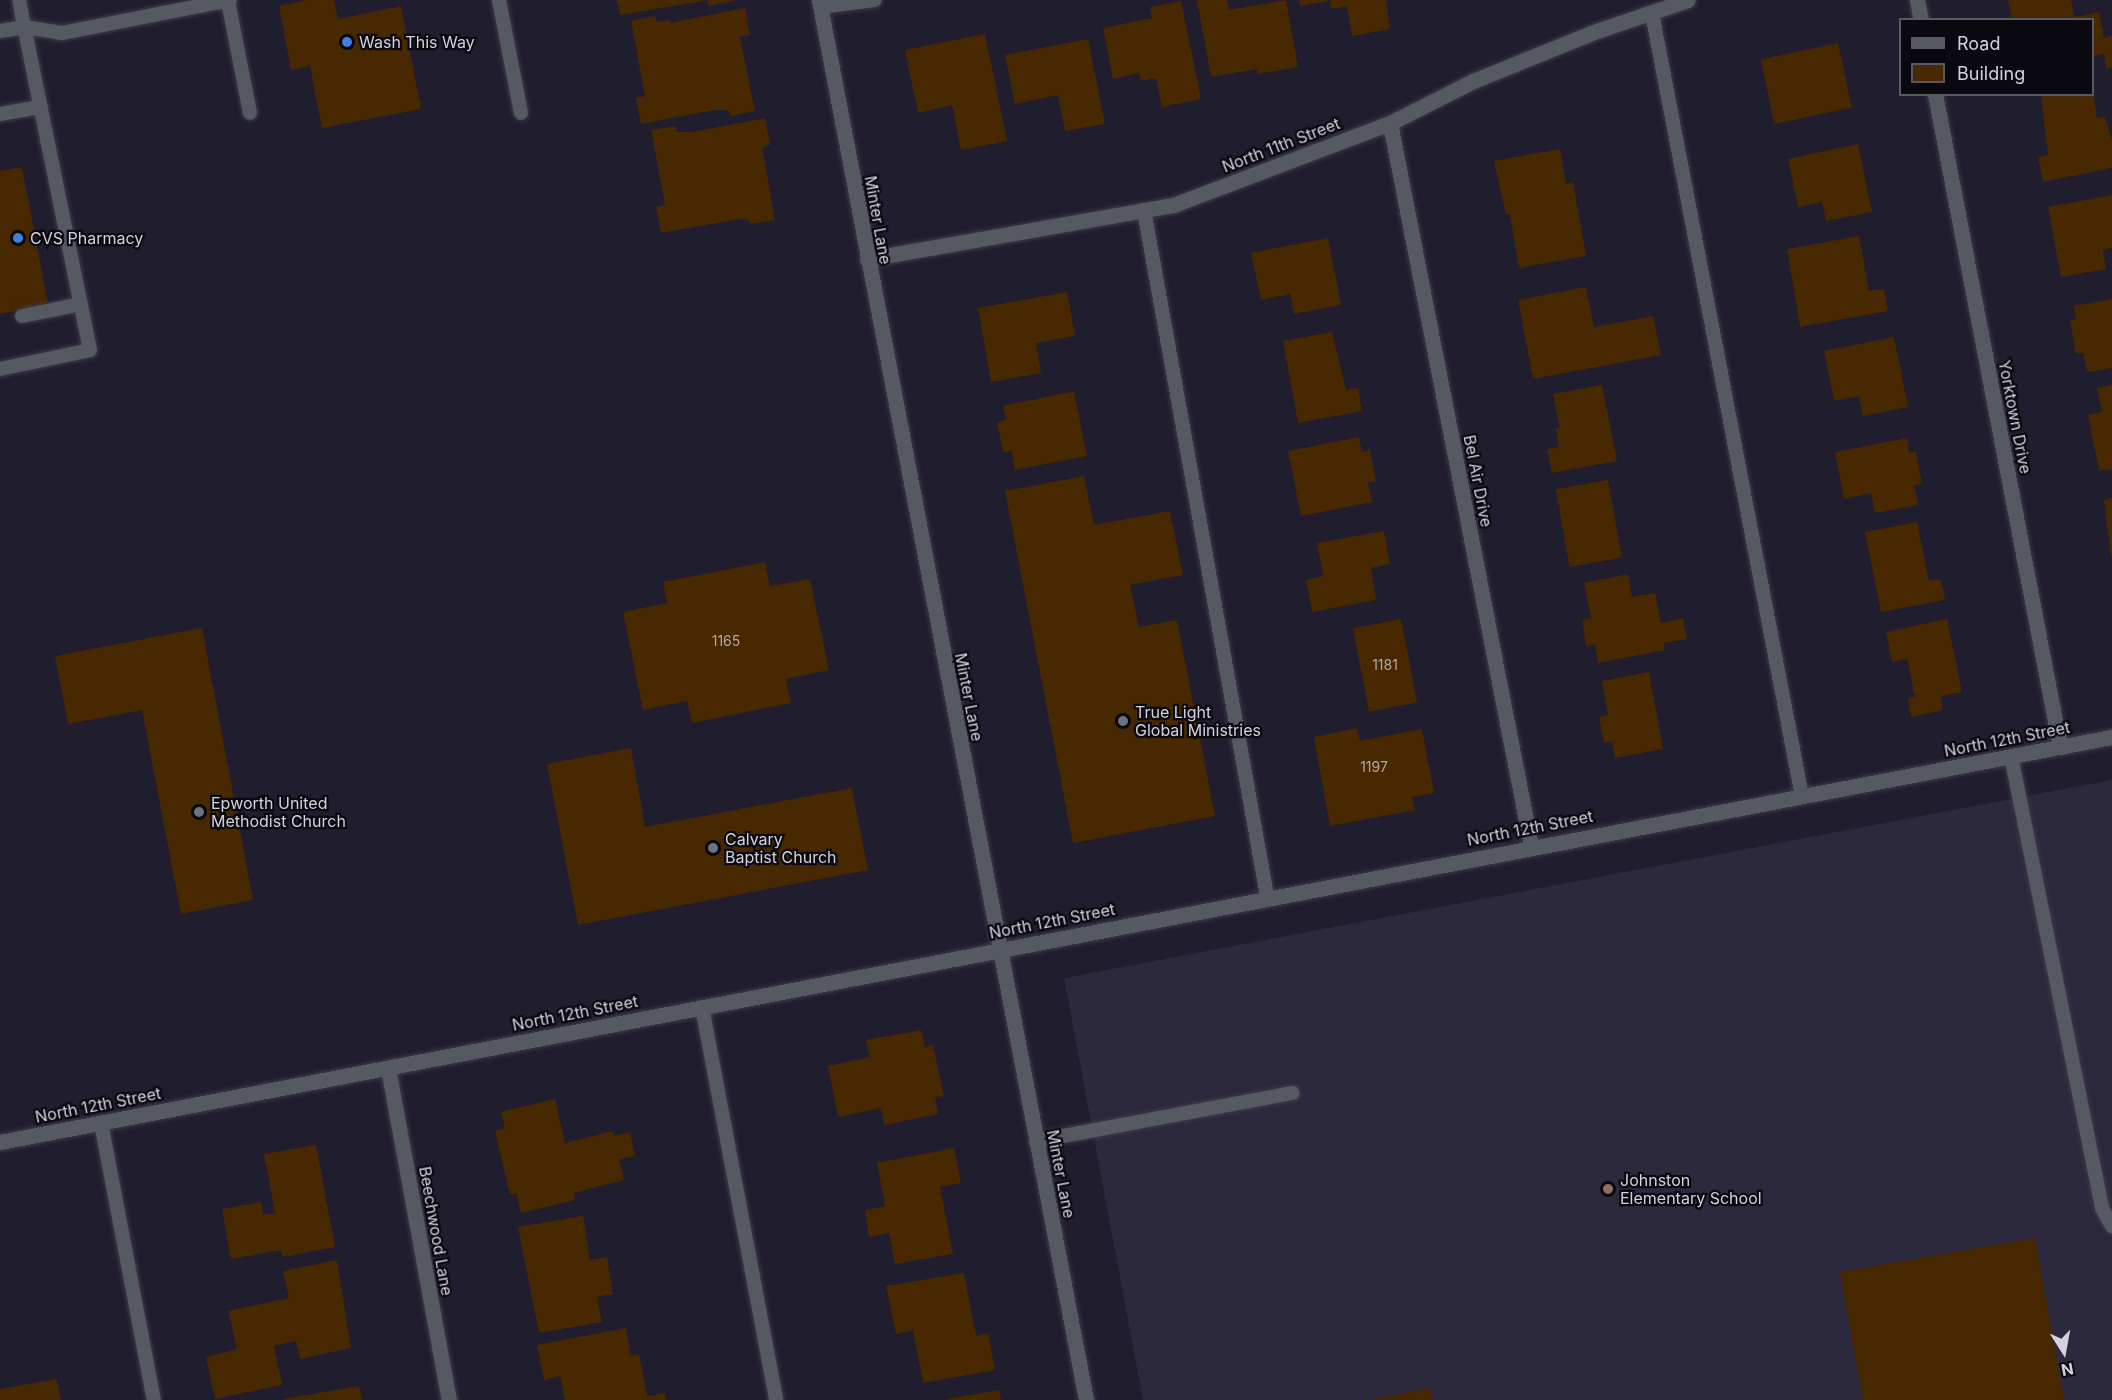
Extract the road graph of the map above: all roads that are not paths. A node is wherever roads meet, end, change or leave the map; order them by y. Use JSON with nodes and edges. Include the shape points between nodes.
{"nodes":[{"id":1,"x":19,"y":0,"type":"edge"},
{"id":2,"x":229,"y":0,"type":"edge"},
{"id":3,"x":499,"y":0,"type":"edge"},
{"id":4,"x":875,"y":0,"type":"edge"},
{"id":5,"x":1688,"y":0,"type":"edge"},
{"id":6,"x":1917,"y":0,"type":"edge"},
{"id":7,"x":820,"y":3,"type":"edge"},
{"id":8,"x":1652,"y":12,"type":"junction"},
{"id":9,"x":1921,"y":18,"type":"edge"},
{"id":10,"x":24,"y":27,"type":"junction"},
{"id":11,"x":0,"y":31,"type":"edge"},
{"id":12,"x":1935,"y":96,"type":"edge"},
{"id":13,"x":40,"y":107,"type":"junction"},
{"id":14,"x":250,"y":113,"type":"dead end"},
{"id":15,"x":521,"y":113,"type":"dead end"},
{"id":16,"x":0,"y":114,"type":"edge"},
{"id":17,"x":1390,"y":123,"type":"junction"},
{"id":18,"x":1144,"y":210,"type":"junction"},
{"id":19,"x":867,"y":259,"type":"junction"},
{"id":20,"x":81,"y":304,"type":"junction"},
{"id":21,"x":22,"y":316,"type":"dead end"},
{"id":22,"x":0,"y":369,"type":"edge"},
{"id":23,"x":2112,"y":737,"type":"edge"},
{"id":24,"x":2060,"y":747,"type":"junction"},
{"id":25,"x":2011,"y":756,"type":"junction"},
{"id":26,"x":1802,"y":796,"type":"junction"},
{"id":27,"x":1531,"y":846,"type":"junction"},
{"id":28,"x":1267,"y":896,"type":"junction"},
{"id":29,"x":999,"y":951,"type":"junction"},
{"id":30,"x":702,"y":1007,"type":"junction"},
{"id":31,"x":388,"y":1068,"type":"junction"},
{"id":32,"x":1293,"y":1094,"type":"dead end"},
{"id":33,"x":101,"y":1123,"type":"junction"},
{"id":34,"x":1036,"y":1141,"type":"junction"},
{"id":35,"x":0,"y":1142,"type":"edge"},
{"id":36,"x":2112,"y":1226,"type":"edge"},
{"id":37,"x":154,"y":1400,"type":"edge"},
{"id":38,"x":449,"y":1400,"type":"edge"},
{"id":39,"x":776,"y":1400,"type":"edge"},
{"id":40,"x":1086,"y":1400,"type":"edge"}],
"edges":[{"from":1,"to":10,"type":"lane"},
{"from":2,"to":10,"type":"lane","via":[[62,33]]},
{"from":2,"to":14,"type":"lane"},
{"from":3,"to":15,"type":"lane"},
{"from":4,"to":7,"type":"lane"},
{"from":5,"to":8,"type":"street","name":"North 11th Street"},
{"from":6,"to":9,"type":"street"},
{"from":7,"to":19,"type":"street","name":"Minter Lane"},
{"from":8,"to":17,"type":"street","name":"North 11th Street","via":[[1473,81]]},
{"from":8,"to":26,"type":"lane"},
{"from":10,"to":11,"type":"lane"},
{"from":10,"to":13,"type":"lane"},
{"from":12,"to":24,"type":"street","name":"Yorktown Drive"},
{"from":13,"to":16,"type":"lane"},
{"from":13,"to":20,"type":"lane"},
{"from":17,"to":18,"type":"street","name":"North 11th Street","via":[[1173,205]]},
{"from":17,"to":27,"type":"street","name":"Bel Air Drive"},
{"from":18,"to":19,"type":"street","name":"North 11th Street"},
{"from":18,"to":28,"type":"lane"},
{"from":19,"to":29,"type":"street","name":"Minter Lane"},
{"from":20,"to":21,"type":"lane"},
{"from":20,"to":22,"type":"lane","via":[[90,350]]},
{"from":23,"to":24,"type":"street","name":"North 12th Street"},
{"from":24,"to":25,"type":"street","name":"North 12th Street"},
{"from":25,"to":26,"type":"street","name":"North 12th Street"},
{"from":25,"to":36,"type":"lane","via":[[2102,1208]]},
{"from":26,"to":27,"type":"street","name":"North 12th Street"},
{"from":27,"to":28,"type":"street","name":"North 12th Street"},
{"from":28,"to":29,"type":"street","name":"North 12th Street"},
{"from":29,"to":30,"type":"street","name":"North 12th Street"},
{"from":29,"to":34,"type":"street","name":"Minter Lane"},
{"from":30,"to":31,"type":"street","name":"North 12th Street"},
{"from":30,"to":39,"type":"lane"},
{"from":31,"to":33,"type":"street","name":"North 12th Street"},
{"from":31,"to":38,"type":"street","name":"Beechwood Lane"},
{"from":32,"to":34,"type":"lane"},
{"from":33,"to":35,"type":"street","name":"North 12th Street"},
{"from":33,"to":37,"type":"lane"},
{"from":34,"to":40,"type":"street","name":"Minter Lane"}]}
